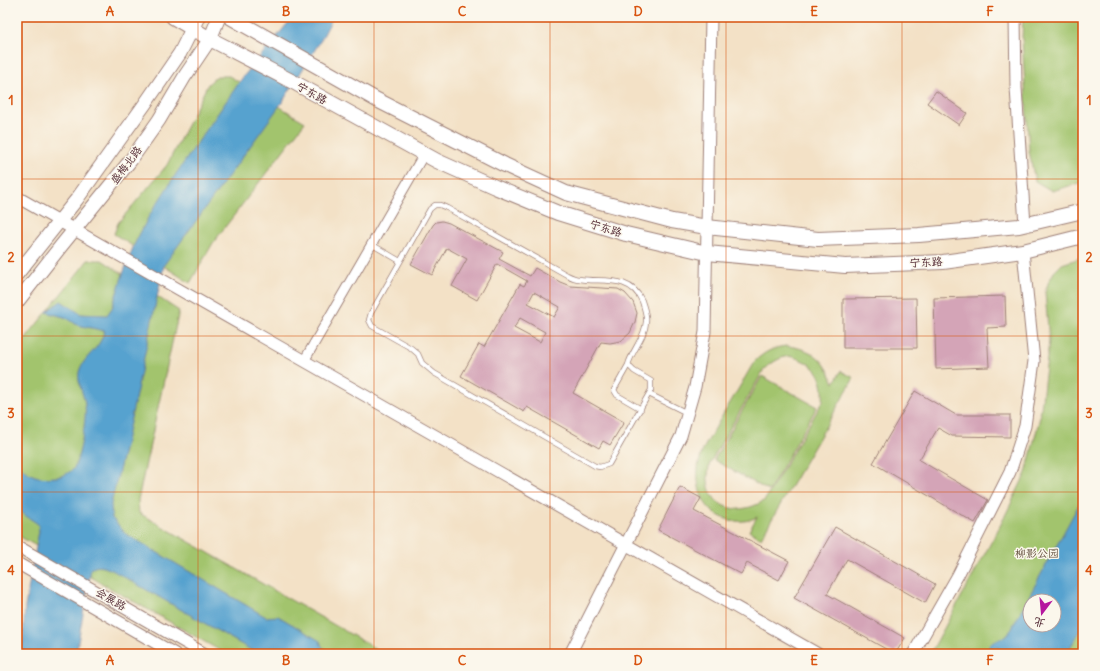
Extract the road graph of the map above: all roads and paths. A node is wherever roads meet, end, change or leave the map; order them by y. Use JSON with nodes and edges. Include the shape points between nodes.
{"nodes":[{"id":1,"x":173,"y":17,"type":"edge"},
{"id":2,"x":219,"y":17,"type":"edge"},
{"id":3,"x":230,"y":17,"type":"edge"},
{"id":4,"x":711,"y":17,"type":"edge"},
{"id":5,"x":1015,"y":17,"type":"edge"},
{"id":6,"x":195,"y":23,"type":"edge"},
{"id":7,"x":210,"y":39,"type":"junction"},
{"id":8,"x":424,"y":154,"type":"junction"},
{"id":9,"x":17,"y":197,"type":"edge"},
{"id":10,"x":1083,"y":211,"type":"edge"},
{"id":11,"x":59,"y":222,"type":"junction"},
{"id":12,"x":1025,"y":225,"type":"junction"},
{"id":13,"x":707,"y":227,"type":"junction"},
{"id":14,"x":74,"y":230,"type":"junction"},
{"id":15,"x":1083,"y":236,"type":"edge"},
{"id":16,"x":371,"y":244,"type":"junction"},
{"id":17,"x":1023,"y":250,"type":"junction"},
{"id":18,"x":707,"y":253,"type":"junction"},
{"id":19,"x":400,"y":261,"type":"junction"},
{"id":20,"x":17,"y":274,"type":"edge"},
{"id":21,"x":17,"y":302,"type":"edge"},
{"id":22,"x":304,"y":361,"type":"junction"},
{"id":23,"x":628,"y":365,"type":"junction"},
{"id":24,"x":649,"y":394,"type":"junction"},
{"id":25,"x":640,"y":409,"type":"junction"},
{"id":26,"x":688,"y":414,"type":"junction"},
{"id":27,"x":627,"y":544,"type":"junction"},
{"id":28,"x":17,"y":546,"type":"edge"},
{"id":29,"x":22,"y":565,"type":"edge"},
{"id":30,"x":175,"y":654,"type":"edge"},
{"id":31,"x":204,"y":654,"type":"edge"},
{"id":32,"x":570,"y":654,"type":"edge"},
{"id":33,"x":818,"y":654,"type":"edge"},
{"id":34,"x":913,"y":654,"type":"edge"}],
"edges":[{"from":1,"to":6,"type":"main road","name":"宁东路"},
{"from":2,"to":7,"type":"main road","name":"盛梅北路"},
{"from":3,"to":13,"type":"main road","name":"宁东路","via":[[448,138],[566,193],[672,221]]},
{"from":4,"to":13,"type":"street"},
{"from":5,"to":12,"type":"street","via":[[1016,88]]},
{"from":6,"to":7,"type":"main road","name":"宁东路"},
{"from":6,"to":11,"type":"main road","name":"盛梅北路","via":[[180,53],[146,104]]},
{"from":7,"to":8,"type":"main road","name":"宁东路"},
{"from":7,"to":14,"type":"main road","name":"盛梅北路","via":[[130,161]]},
{"from":8,"to":16,"type":"street"},
{"from":8,"to":18,"type":"main road","name":"宁东路","via":[[558,213],[626,234]]},
{"from":9,"to":11,"type":"street"},
{"from":10,"to":12,"type":"main road","name":"宁东路"},
{"from":11,"to":14,"type":"street"},
{"from":11,"to":20,"type":"main road","name":"盛梅北路"},
{"from":12,"to":13,"type":"main road","name":"宁东路","via":[[919,235],[818,239]]},
{"from":13,"to":18,"type":"street"},
{"from":14,"to":21,"type":"main road","name":"盛梅北路"},
{"from":14,"to":22,"type":"street"},
{"from":15,"to":17,"type":"main road","name":"宁东路"},
{"from":16,"to":19,"type":"lane"},
{"from":16,"to":22,"type":"street"},
{"from":17,"to":18,"type":"main road","name":"宁东路","via":[[943,262],[845,266]]},
{"from":17,"to":34,"type":"street","via":[[1034,361],[1025,426],[1010,472],[958,575]]},
{"from":18,"to":26,"type":"street","via":[[705,332]]},
{"from":19,"to":23,"type":"lane","via":[[430,209],[434,205],[440,205],[567,275],[579,279],[624,283],[634,289],[639,296],[645,309],[646,322],[641,340]]},
{"from":19,"to":25,"type":"lane","via":[[369,320],[372,326],[411,348],[429,370],[600,468],[609,464]]},
{"from":22,"to":27,"type":"street"},
{"from":23,"to":24,"type":"lane","via":[[650,381]]},
{"from":23,"to":25,"type":"lane","via":[[614,390],[617,395]]},
{"from":24,"to":25,"type":"lane"},
{"from":24,"to":26,"type":"lane"},
{"from":26,"to":27,"type":"street","via":[[681,436]]},
{"from":27,"to":32,"type":"street"},
{"from":27,"to":33,"type":"street"},
{"from":28,"to":31,"type":"street","name":"会展路"},
{"from":29,"to":30,"type":"street","name":"会展路"}]}
